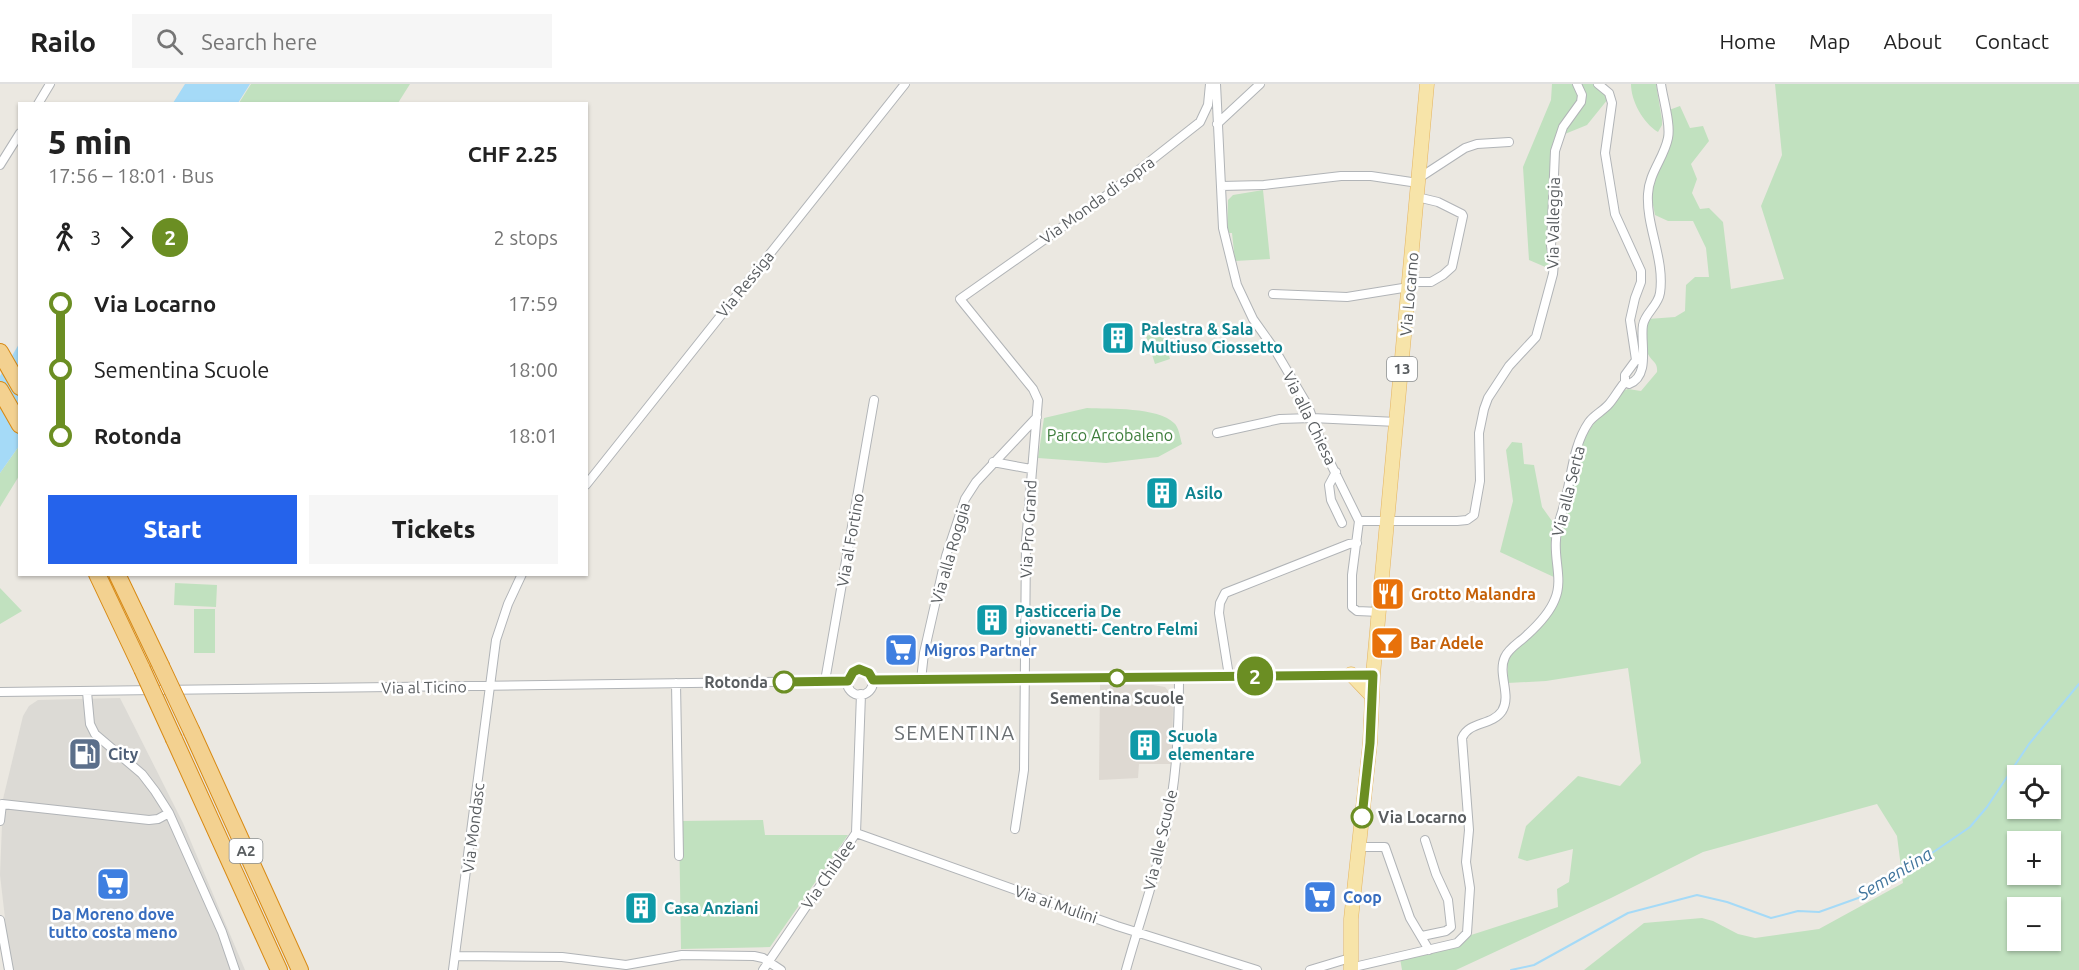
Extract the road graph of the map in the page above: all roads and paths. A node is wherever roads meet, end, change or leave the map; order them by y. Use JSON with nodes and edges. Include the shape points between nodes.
{"nodes":[{"id":1,"x":50,"y":84,"type":"edge"},
{"id":2,"x":905,"y":84,"type":"edge"},
{"id":3,"x":1210,"y":84,"type":"edge"},
{"id":4,"x":1216,"y":84,"type":"edge"},
{"id":5,"x":1260,"y":84,"type":"edge"},
{"id":6,"x":1427,"y":84,"type":"edge"},
{"id":7,"x":1577,"y":84,"type":"edge"},
{"id":8,"x":1598,"y":84,"type":"edge"},
{"id":9,"x":1661,"y":84,"type":"edge"},
{"id":10,"x":39,"y":102,"type":"edge"},
{"id":11,"x":1217,"y":124,"type":"junction"},
{"id":12,"x":18,"y":137,"type":"edge"},
{"id":13,"x":1509,"y":142,"type":"dead end"},
{"id":14,"x":0,"y":165,"type":"edge"},
{"id":15,"x":1221,"y":186,"type":"junction"},
{"id":16,"x":1418,"y":186,"type":"junction"},
{"id":17,"x":1409,"y":285,"type":"junction"},
{"id":18,"x":1273,"y":294,"type":"dead end"},
{"id":19,"x":960,"y":299,"type":"joint"},
{"id":20,"x":0,"y":352,"type":"edge"},
{"id":21,"x":1625,"y":382,"type":"junction"},
{"id":22,"x":18,"y":384,"type":"edge"},
{"id":23,"x":0,"y":390,"type":"edge"},
{"id":24,"x":874,"y":400,"type":"dead end"},
{"id":25,"x":1037,"y":417,"type":"junction"},
{"id":26,"x":1312,"y":418,"type":"junction"},
{"id":27,"x":18,"y":422,"type":"edge"},
{"id":28,"x":1397,"y":422,"type":"junction"},
{"id":29,"x":1216,"y":433,"type":"dead end"},
{"id":30,"x":993,"y":462,"type":"junction"},
{"id":31,"x":1031,"y":469,"type":"junction"},
{"id":32,"x":1336,"y":472,"type":"junction"},
{"id":33,"x":588,"y":482,"type":"edge"},
{"id":34,"x":1389,"y":520,"type":"junction"},
{"id":35,"x":1359,"y":521,"type":"junction"},
{"id":36,"x":1342,"y":523,"type":"dead end"},
{"id":37,"x":1357,"y":543,"type":"junction"},
{"id":38,"x":118,"y":576,"type":"edge"},
{"id":39,"x":521,"y":576,"type":"edge"},
{"id":40,"x":100,"y":580,"type":"edge"},
{"id":41,"x":1380,"y":612,"type":"junction"},
{"id":42,"x":1351,"y":674,"type":"junction"},
{"id":43,"x":1373,"y":675,"type":"junction"},
{"id":44,"x":1229,"y":676,"type":"junction"},
{"id":45,"x":1179,"y":677,"type":"junction"},
{"id":46,"x":1026,"y":678,"type":"junction"},
{"id":47,"x":873,"y":680,"type":"junction"},
{"id":48,"x":921,"y":680,"type":"junction"},
{"id":49,"x":825,"y":681,"type":"junction"},
{"id":50,"x":848,"y":681,"type":"junction"},
{"id":51,"x":676,"y":683,"type":"junction"},
{"id":52,"x":491,"y":687,"type":"junction"},
{"id":53,"x":0,"y":692,"type":"edge"},
{"id":54,"x":87,"y":692,"type":"junction"},
{"id":55,"x":861,"y":694,"type":"junction"},
{"id":56,"x":1372,"y":696,"type":"junction"},
{"id":57,"x":169,"y":813,"type":"junction"},
{"id":58,"x":0,"y":821,"type":"edge"},
{"id":59,"x":1015,"y":829,"type":"dead end"},
{"id":60,"x":856,"y":833,"type":"junction"},
{"id":61,"x":1425,"y":840,"type":"dead end"},
{"id":62,"x":1359,"y":847,"type":"junction"},
{"id":63,"x":680,"y":856,"type":"dead end"},
{"id":64,"x":0,"y":920,"type":"edge"},
{"id":65,"x":1137,"y":931,"type":"junction"},
{"id":66,"x":1422,"y":936,"type":"junction"},
{"id":67,"x":1430,"y":950,"type":"junction"},
{"id":68,"x":455,"y":956,"type":"junction"},
{"id":69,"x":769,"y":961,"type":"junction"},
{"id":70,"x":1350,"y":965,"type":"edge"},
{"id":71,"x":9,"y":970,"type":"edge"},
{"id":72,"x":235,"y":970,"type":"edge"},
{"id":73,"x":278,"y":970,"type":"edge"},
{"id":74,"x":300,"y":970,"type":"edge"},
{"id":75,"x":453,"y":970,"type":"edge"},
{"id":76,"x":763,"y":970,"type":"edge"},
{"id":77,"x":781,"y":970,"type":"edge"},
{"id":78,"x":1126,"y":970,"type":"edge"},
{"id":79,"x":1257,"y":970,"type":"edge"},
{"id":80,"x":1310,"y":970,"type":"edge"}],
"edges":[{"from":1,"to":10,"type":"street"},
{"from":2,"to":33,"type":"street","name":"Via Ressiga"},
{"from":3,"to":19,"type":"street","name":"Via Monda di sopra","via":[[1208,105],[1200,122],[1102,200]]},
{"from":4,"to":11,"type":"street","name":"Via alla Chiesa"},
{"from":5,"to":11,"type":"street"},
{"from":6,"to":16,"type":"main road","name":"Via Locarno","number":"13"},
{"from":7,"to":34,"type":"street","name":"Via Valleggia","via":[[1582,95],[1580,105],[1563,127],[1555,151],[1553,274],[1536,338],[1509,366],[1484,409],[1475,513],[1462,520]]},
{"from":8,"to":21,"type":"street","via":[[1612,103],[1605,153],[1615,214],[1642,277],[1630,320],[1636,360],[1625,375]]},
{"from":9,"to":21,"type":"street","name":"Via alla Serta","via":[[1668,138],[1650,181],[1648,206],[1660,291],[1644,322],[1639,374],[1633,383]]},
{"from":11,"to":15,"type":"street","name":"Via alla Chiesa"},
{"from":12,"to":14,"type":"street"},
{"from":13,"to":16,"type":"street","via":[[1465,148]]},
{"from":15,"to":16,"type":"street","via":[[1341,176],[1371,176]]},
{"from":15,"to":26,"type":"street","name":"Via alla Chiesa","via":[[1224,236],[1237,285]]},
{"from":16,"to":17,"type":"main road","name":"Via Locarno","number":"13"},
{"from":16,"to":17,"type":"street","via":[[1463,216],[1452,267],[1431,282]]},
{"from":17,"to":18,"type":"street","via":[[1358,297]]},
{"from":17,"to":28,"type":"main road","name":"Via Locarno","number":"13"},
{"from":19,"to":25,"type":"street","name":"Via Pro Grand","via":[[1036,393]]},
{"from":20,"to":22,"type":"highway"},
{"from":21,"to":67,"type":"street","name":"Via alla Serta","via":[[1588,423],[1576,453],[1557,525],[1556,598],[1536,626],[1504,658],[1505,699],[1500,713],[1470,728],[1462,738],[1469,830],[1468,927],[1459,942]]},
{"from":23,"to":27,"type":"highway"},
{"from":24,"to":49,"type":"street","name":"Via al Fortino"},
{"from":25,"to":30,"type":"street","name":"Via alla Roggia"},
{"from":25,"to":31,"type":"street","name":"Via Pro Grand"},
{"from":26,"to":28,"type":"street"},
{"from":26,"to":29,"type":"street","via":[[1272,420]]},
{"from":26,"to":32,"type":"street","name":"Via alla Chiesa"},
{"from":28,"to":34,"type":"main road","name":"Via Locarno","number":"13"},
{"from":30,"to":31,"type":"street"},
{"from":30,"to":48,"type":"street","name":"Via alla Roggia","via":[[968,493],[949,546]]},
{"from":31,"to":46,"type":"street","name":"Via Pro Grand","via":[[1025,563]]},
{"from":32,"to":35,"type":"street","name":"Via alla Chiesa"},
{"from":32,"to":36,"type":"street","via":[[1329,485]]},
{"from":34,"to":35,"type":"street"},
{"from":34,"to":41,"type":"main road","name":"Via Locarno","number":"13"},
{"from":35,"to":37,"type":"street"},
{"from":37,"to":41,"type":"street","via":[[1352,575],[1353,609]]},
{"from":37,"to":44,"type":"street","via":[[1223,596],[1219,613]]},
{"from":38,"to":74,"type":"highway","number":"A2","bridge":true},
{"from":39,"to":52,"type":"street","via":[[498,632]]},
{"from":40,"to":73,"type":"highway","number":"A2","bridge":true},
{"from":41,"to":43,"type":"main road","name":"Via Locarno","number":"13"},
{"from":42,"to":43,"type":"street"},
{"from":42,"to":44,"type":"street"},
{"from":42,"to":56,"type":"main road"},
{"from":43,"to":56,"type":"main road","name":"Via Locarno","number":"13"},
{"from":44,"to":45,"type":"street"},
{"from":45,"to":46,"type":"street"},
{"from":45,"to":65,"type":"street","name":"Via alle Scuole","via":[[1170,810]]},
{"from":46,"to":48,"type":"street"},
{"from":46,"to":59,"type":"street","name":"Via Pro Grand","via":[[1024,770]]},
{"from":47,"to":48,"type":"street"},
{"from":47,"to":50,"type":"street","via":[[869,673],[859,669]]},
{"from":47,"to":55,"type":"street","via":[[870,690]]},
{"from":49,"to":50,"type":"street","name":"Via al Ticino"},
{"from":49,"to":51,"type":"street","name":"Via al Ticino"},
{"from":50,"to":55,"type":"street","via":[[851,691]]},
{"from":51,"to":52,"type":"street","name":"Via al Ticino"},
{"from":51,"to":63,"type":"street"},
{"from":52,"to":54,"type":"street","name":"Via al Ticino"},
{"from":52,"to":68,"type":"street","name":"Via Mondasc"},
{"from":53,"to":54,"type":"street","name":"Via al Ticino"},
{"from":54,"to":57,"type":"street","via":[[90,724],[95,734],[142,774]]},
{"from":55,"to":60,"type":"street","name":"Via Chiblee"},
{"from":56,"to":62,"type":"main road","name":"Via Locarno","number":"13"},
{"from":57,"to":58,"type":"street","via":[[148,820],[2,804]]},
{"from":57,"to":72,"type":"street"},
{"from":60,"to":65,"type":"street","name":"Via ai Mulini"},
{"from":60,"to":69,"type":"street","name":"Via Chiblee"},
{"from":61,"to":66,"type":"street","via":[[1448,900],[1452,927]]},
{"from":62,"to":66,"type":"street","via":[[1385,847],[1408,912]]},
{"from":62,"to":70,"type":"main road","name":"Via Locarno","number":"13"},
{"from":64,"to":71,"type":"street"},
{"from":65,"to":78,"type":"street","name":"Via alle Scuole"},
{"from":65,"to":79,"type":"street","name":"Via ai Mulini"},
{"from":66,"to":67,"type":"street"},
{"from":67,"to":70,"type":"street","name":"Via alla Serta"},
{"from":68,"to":69,"type":"street","via":[[552,957],[626,965],[682,955],[754,956]]},
{"from":68,"to":75,"type":"street","name":"Via Mondasc"},
{"from":69,"to":76,"type":"street","name":"Via Chiblee"},
{"from":69,"to":77,"type":"street"},
{"from":70,"to":80,"type":"street"}]}
